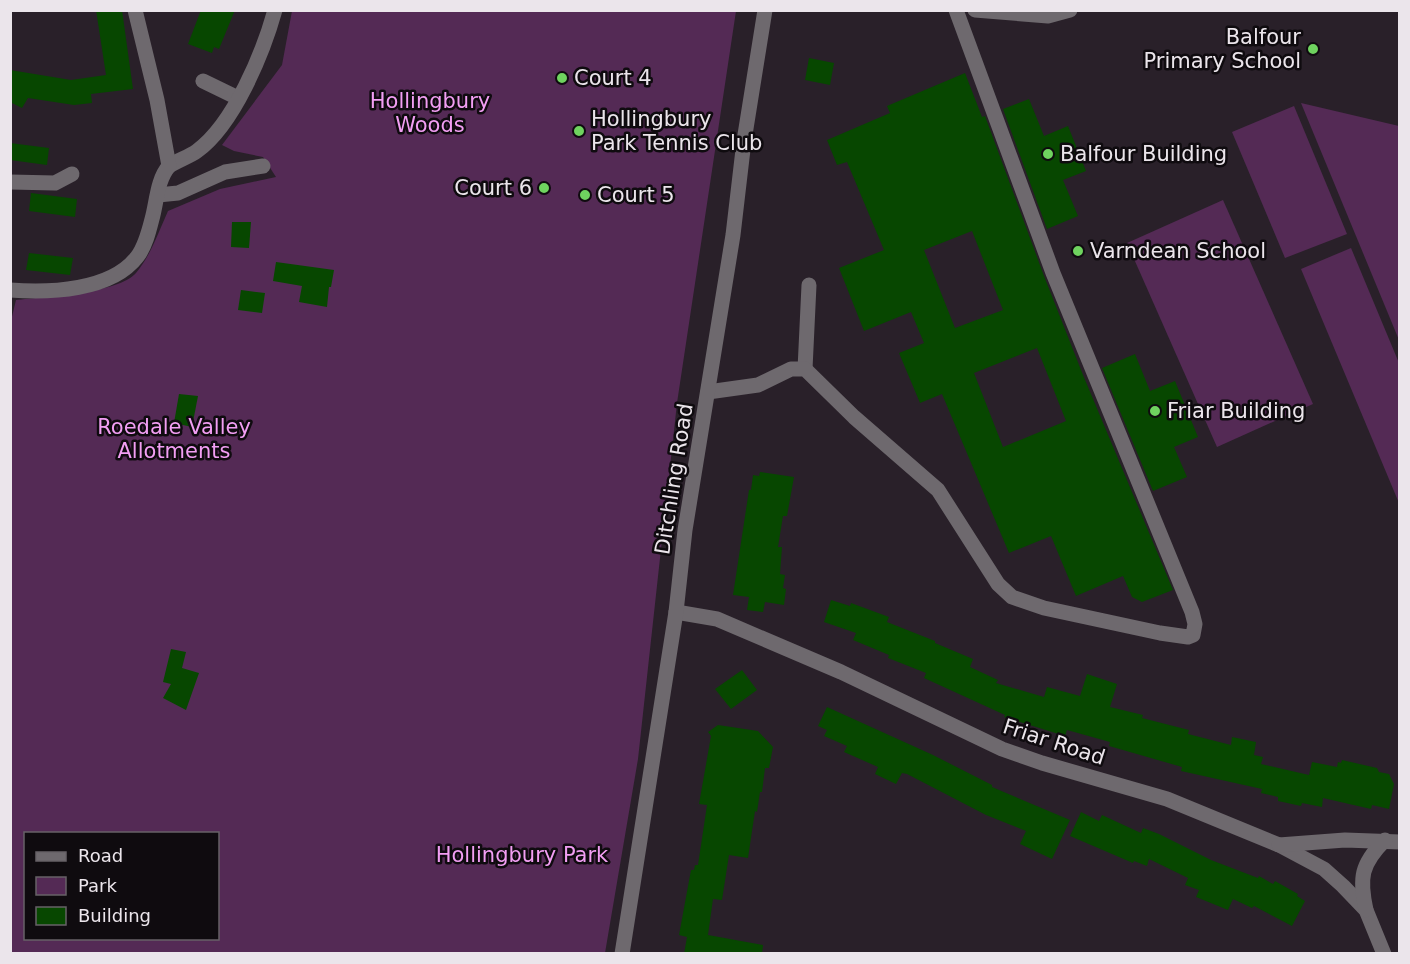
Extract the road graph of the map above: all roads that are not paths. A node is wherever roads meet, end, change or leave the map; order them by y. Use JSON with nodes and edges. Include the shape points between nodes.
{"nodes":[{"id":1,"x":135,"y":10,"type":"edge"},
{"id":2,"x":275,"y":10,"type":"edge"},
{"id":3,"x":765,"y":10,"type":"edge"},
{"id":4,"x":956,"y":10,"type":"edge"},
{"id":5,"x":975,"y":10,"type":"edge"},
{"id":6,"x":1070,"y":10,"type":"edge"},
{"id":7,"x":203,"y":81,"type":"dead end"},
{"id":8,"x":238,"y":98,"type":"junction"},
{"id":9,"x":169,"y":166,"type":"junction"},
{"id":10,"x":263,"y":166,"type":"dead end"},
{"id":11,"x":72,"y":174,"type":"dead end"},
{"id":12,"x":10,"y":182,"type":"edge"},
{"id":13,"x":158,"y":195,"type":"junction"},
{"id":14,"x":809,"y":285,"type":"dead end"},
{"id":15,"x":10,"y":290,"type":"edge"},
{"id":16,"x":805,"y":369,"type":"junction"},
{"id":17,"x":708,"y":392,"type":"junction"},
{"id":18,"x":675,"y":612,"type":"junction"},
{"id":19,"x":1392,"y":841,"type":"edge"},
{"id":20,"x":1279,"y":845,"type":"junction"},
{"id":21,"x":1366,"y":910,"type":"junction"},
{"id":22,"x":622,"y":954,"type":"edge"},
{"id":23,"x":1384,"y":954,"type":"edge"}],
"edges":[{"from":1,"to":9,"type":"street"},
{"from":2,"to":8,"type":"street","via":[[263,51]]},
{"from":3,"to":17,"type":"street","name":"Ditchling Road"},
{"from":4,"to":16,"type":"street","via":[[1053,273],[1192,612],[1193,635],[1044,608],[1012,597],[998,584],[938,490]]},
{"from":5,"to":6,"type":"street","via":[[1048,16]]},
{"from":7,"to":8,"type":"street"},
{"from":8,"to":9,"type":"street","via":[[205,144]]},
{"from":9,"to":13,"type":"street","via":[[161,178]]},
{"from":10,"to":13,"type":"street","via":[[225,172],[178,193]]},
{"from":11,"to":12,"type":"street","via":[[55,183]]},
{"from":13,"to":15,"type":"street","via":[[140,252],[125,268],[98,282],[77,287],[55,291]]},
{"from":14,"to":16,"type":"street"},
{"from":16,"to":17,"type":"street","via":[[784,372],[758,385]]},
{"from":17,"to":18,"type":"street","name":"Ditchling Road"},
{"from":18,"to":20,"type":"street","name":"Friar Road","via":[[717,619],[841,672],[1002,749],[1167,799]]},
{"from":18,"to":22,"type":"street","name":"Ditchling Road"},
{"from":19,"to":20,"type":"street"},
{"from":19,"to":21,"type":"street","via":[[1370,854],[1362,891]]},
{"from":20,"to":21,"type":"street","name":"Friar Road","via":[[1324,869]]},
{"from":21,"to":23,"type":"street","name":"Friar Road"}]}
